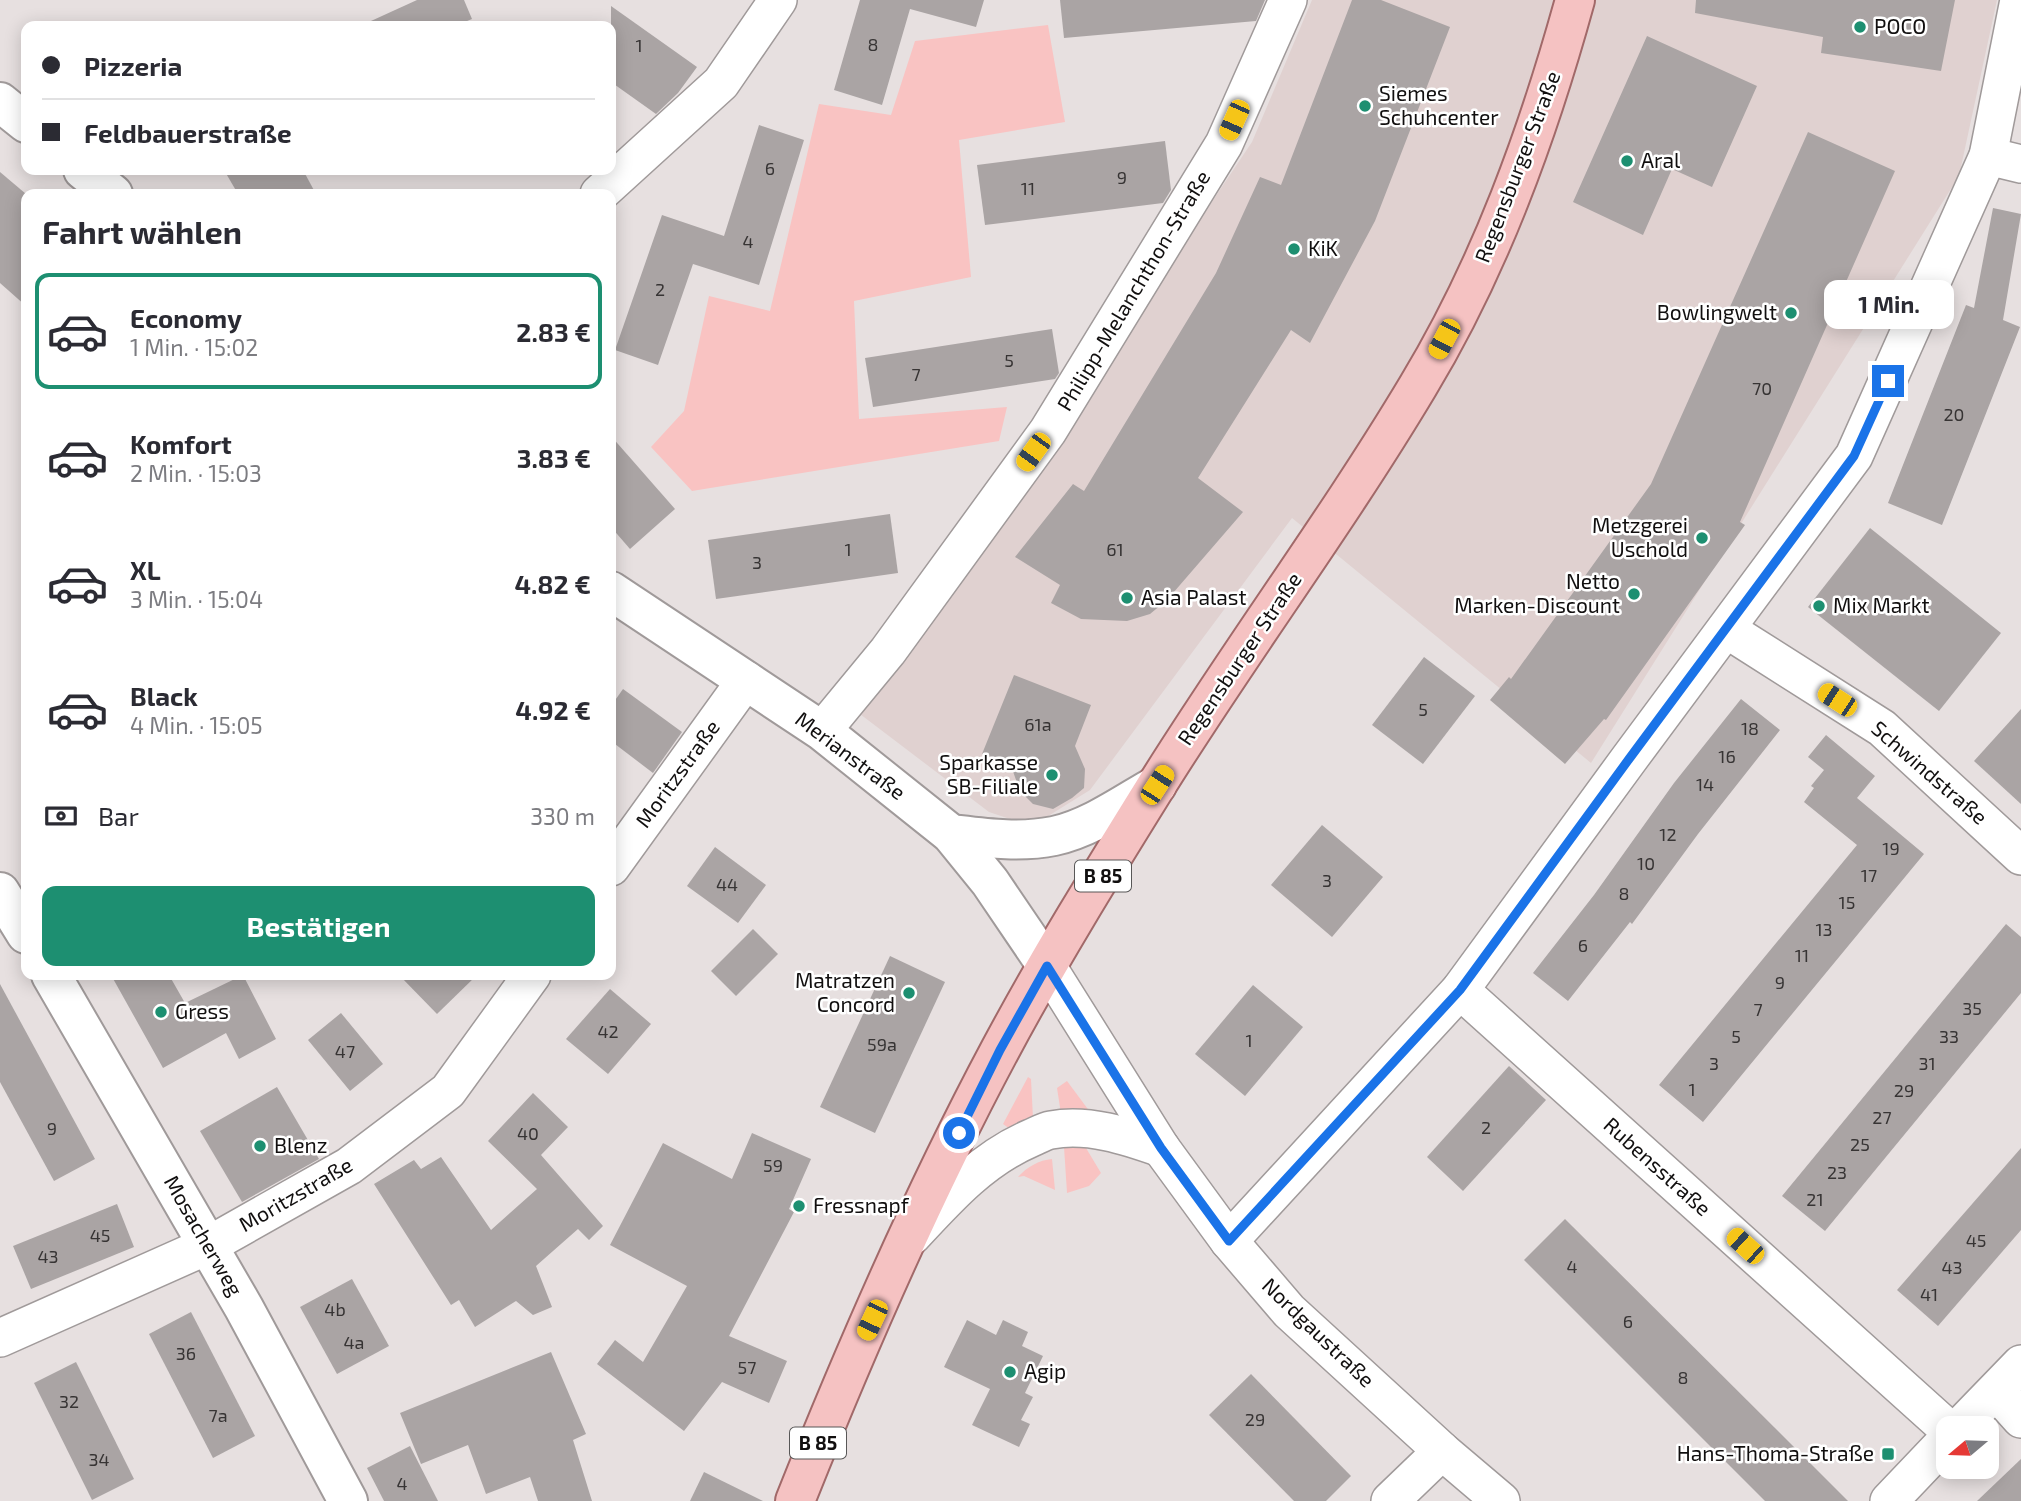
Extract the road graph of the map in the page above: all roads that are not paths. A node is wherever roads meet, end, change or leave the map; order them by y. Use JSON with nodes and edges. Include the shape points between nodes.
{"nodes":[{"id":1,"x":778,"y":0,"type":"edge"},
{"id":2,"x":1288,"y":0,"type":"edge"},
{"id":3,"x":1575,"y":0,"type":"edge"},
{"id":4,"x":2019,"y":0,"type":"edge"},
{"id":5,"x":0,"y":102,"type":"edge"},
{"id":6,"x":21,"y":119,"type":"edge"},
{"id":7,"x":2005,"y":160,"type":"edge"},
{"id":8,"x":89,"y":175,"type":"edge"},
{"id":9,"x":107,"y":189,"type":"edge"},
{"id":10,"x":604,"y":189,"type":"edge"},
{"id":11,"x":616,"y":594,"type":"edge"},
{"id":12,"x":1726,"y":629,"type":"junction"},
{"id":13,"x":746,"y":680,"type":"junction"},
{"id":14,"x":822,"y":731,"type":"junction"},
{"id":15,"x":1157,"y":785,"type":"junction"},
{"id":16,"x":951,"y":834,"type":"junction"},
{"id":17,"x":2021,"y":856,"type":"edge"},
{"id":18,"x":616,"y":860,"type":"edge"},
{"id":19,"x":0,"y":892,"type":"edge"},
{"id":20,"x":21,"y":926,"type":"edge"},
{"id":21,"x":1047,"y":966,"type":"junction"},
{"id":22,"x":54,"y":980,"type":"edge"},
{"id":23,"x":528,"y":980,"type":"edge"},
{"id":24,"x":1460,"y":990,"type":"junction"},
{"id":25,"x":1161,"y":1148,"type":"junction"},
{"id":26,"x":907,"y":1241,"type":"junction"},
{"id":27,"x":1229,"y":1241,"type":"junction"},
{"id":28,"x":208,"y":1245,"type":"junction"},
{"id":29,"x":0,"y":1338,"type":"edge"},
{"id":30,"x":2021,"y":1363,"type":"edge"},
{"id":31,"x":1996,"y":1391,"type":"junction"},
{"id":32,"x":1971,"y":1416,"type":"edge"},
{"id":33,"x":1936,"y":1418,"type":"edge"},
{"id":34,"x":2021,"y":1419,"type":"edge"},
{"id":35,"x":1442,"y":1451,"type":"junction"},
{"id":36,"x":1936,"y":1452,"type":"edge"},
{"id":37,"x":348,"y":1501,"type":"edge"},
{"id":38,"x":795,"y":1501,"type":"edge"},
{"id":39,"x":1390,"y":1501,"type":"edge"},
{"id":40,"x":1501,"y":1501,"type":"edge"},
{"id":41,"x":1889,"y":1501,"type":"edge"}],
"edges":[{"from":1,"to":10,"type":"street","via":[[721,83]]},
{"from":2,"to":14,"type":"street","name":"Philipp-Melanchthon-Straße","via":[[1223,144],[1048,430],[888,651]]},
{"from":3,"to":15,"type":"main road","name":"Regensburger Straße","number":"B 85","via":[[1511,197],[1420,385]]},
{"from":4,"to":7,"type":"street"},
{"from":5,"to":6,"type":"street"},
{"from":7,"to":12,"type":"street","via":[[1854,456]]},
{"from":8,"to":9,"type":"street"},
{"from":11,"to":13,"type":"street","name":"Merianstraße"},
{"from":12,"to":17,"type":"street","name":"Schwindstraße","via":[[1882,728]]},
{"from":12,"to":24,"type":"street"},
{"from":13,"to":14,"type":"street","name":"Merianstraße"},
{"from":13,"to":18,"type":"street","name":"Moritzstraße"},
{"from":14,"to":16,"type":"street","name":"Merianstraße"},
{"from":15,"to":16,"type":"street","via":[[1099,819],[1056,835],[1012,840]]},
{"from":15,"to":21,"type":"main road","name":"Regensburger Straße","number":"B 85"},
{"from":16,"to":21,"type":"street","name":"Merianstraße"},
{"from":19,"to":20,"type":"street"},
{"from":21,"to":25,"type":"street","name":"Nordgaustraße"},
{"from":21,"to":26,"type":"main road","name":"Regensburger Straße","number":"B 85","via":[[996,1057]]},
{"from":22,"to":28,"type":"street","name":"Mosacherweg"},
{"from":23,"to":28,"type":"street","name":"Moritzstraße","via":[[448,1091],[349,1166]]},
{"from":24,"to":27,"type":"street"},
{"from":24,"to":33,"type":"street","name":"Rubensstraße"},
{"from":25,"to":26,"type":"street","via":[[1086,1129],[1050,1130],[1011,1146],[964,1181]]},
{"from":25,"to":27,"type":"street","name":"Nordgaustraße"},
{"from":26,"to":38,"type":"main road","name":"Regensburger Straße","number":"B 85","via":[[841,1385]]},
{"from":27,"to":35,"type":"street","name":"Nordgaustraße","via":[[1289,1311]]},
{"from":28,"to":29,"type":"street","name":"Moritzstraße"},
{"from":28,"to":37,"type":"street","name":"Mosacherweg"},
{"from":30,"to":31,"type":"street"},
{"from":31,"to":32,"type":"street"},
{"from":31,"to":34,"type":"street"},
{"from":35,"to":39,"type":"street"},
{"from":35,"to":40,"type":"street","name":"Nordgaustraße"},
{"from":36,"to":41,"type":"street"}]}
